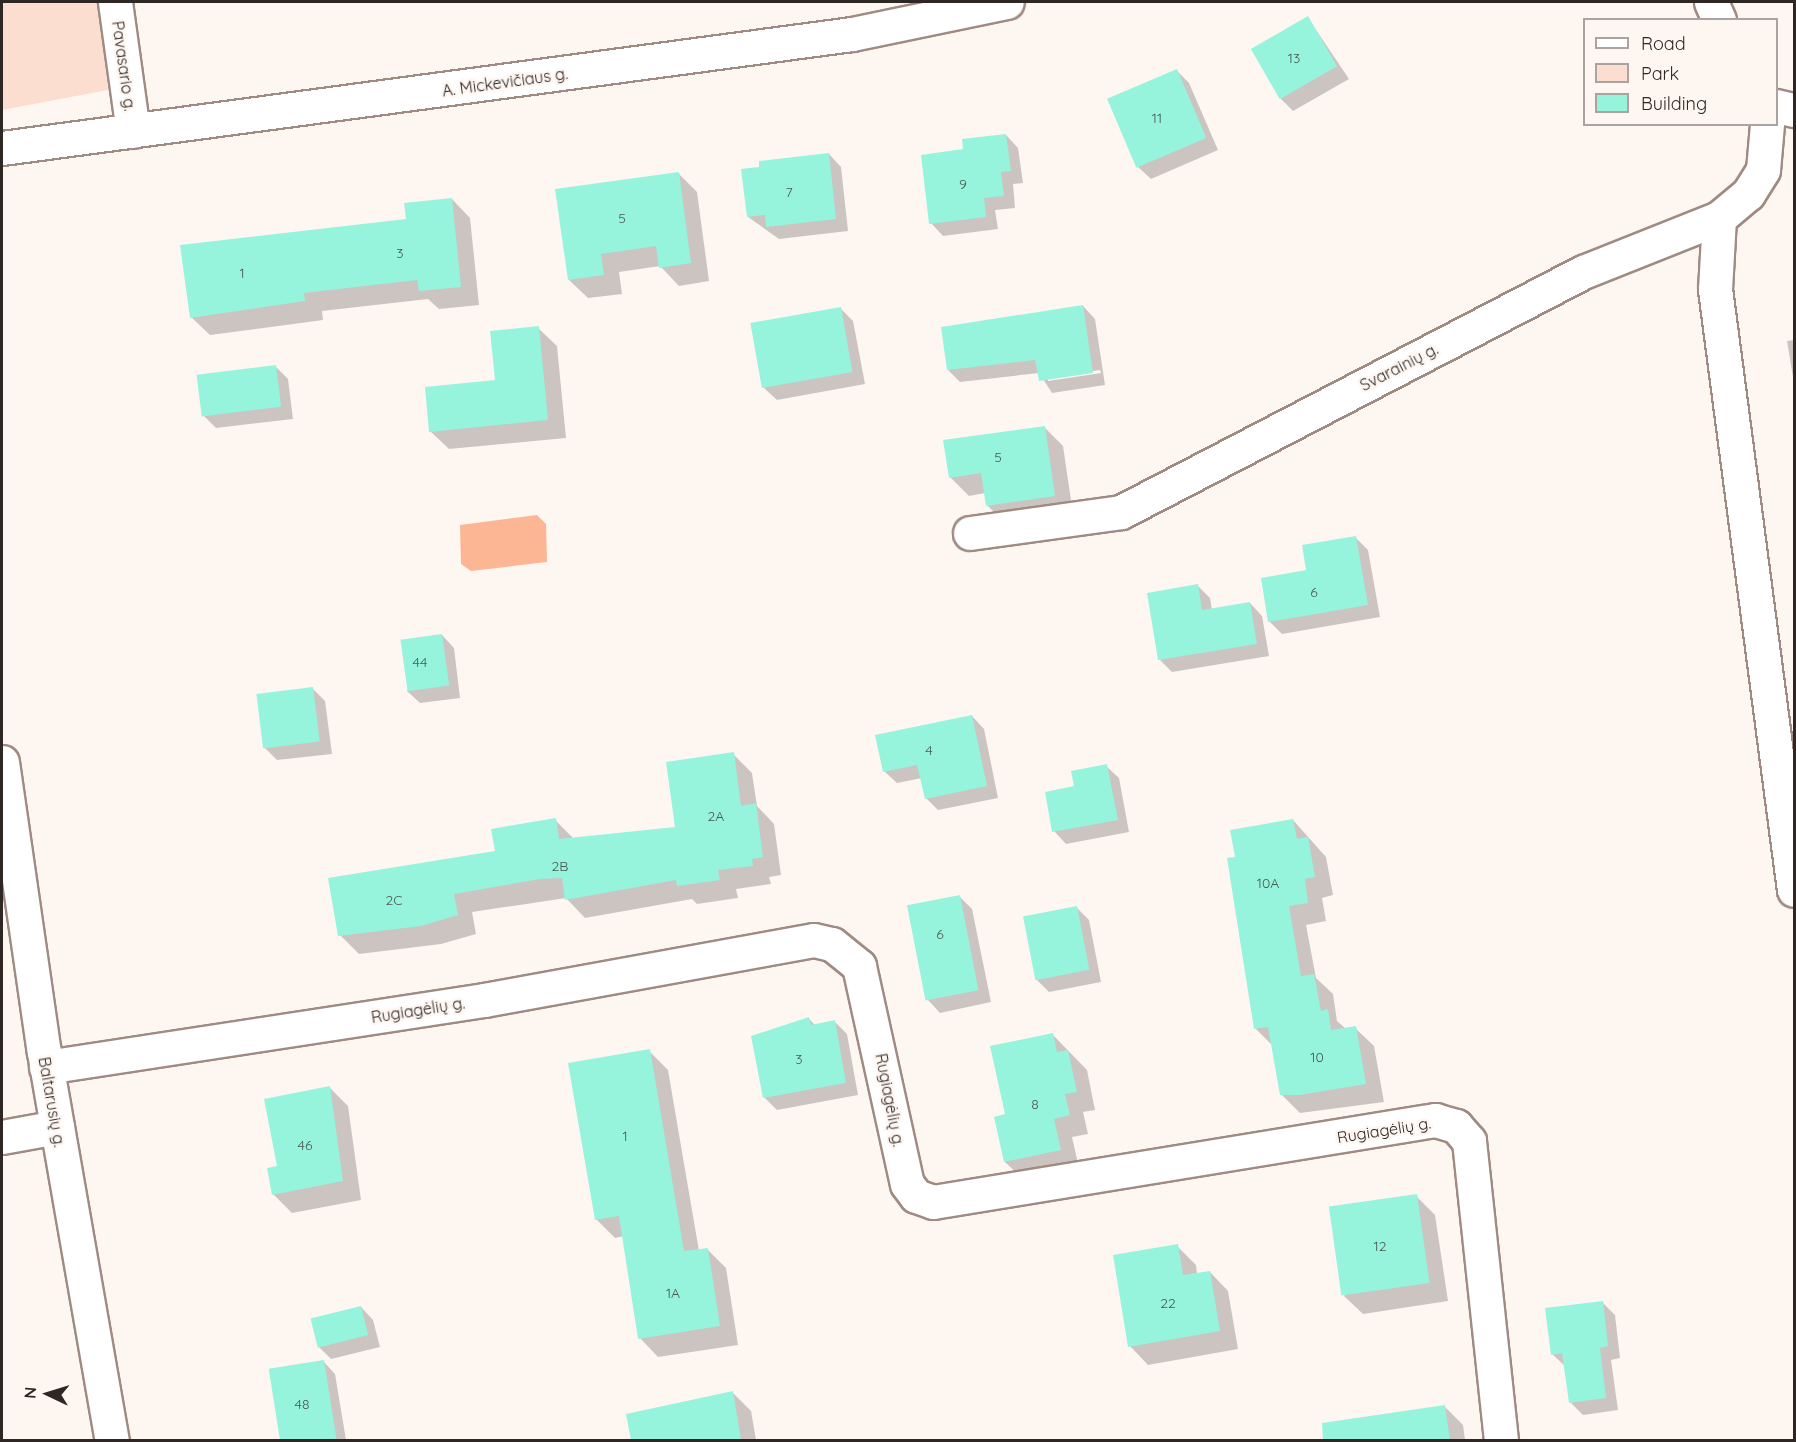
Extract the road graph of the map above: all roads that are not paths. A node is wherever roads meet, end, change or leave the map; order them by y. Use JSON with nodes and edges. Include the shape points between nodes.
{"nodes":[{"id":1,"x":115,"y":2,"type":"edge"},
{"id":2,"x":1007,"y":2,"type":"edge"},
{"id":3,"x":1711,"y":2,"type":"edge"},
{"id":4,"x":1718,"y":18,"type":"edge"},
{"id":5,"x":1778,"y":106,"type":"edge"},
{"id":6,"x":1794,"y":110,"type":"edge"},
{"id":7,"x":1767,"y":126,"type":"edge"},
{"id":8,"x":133,"y":131,"type":"junction"},
{"id":9,"x":2,"y":148,"type":"edge"},
{"id":10,"x":1719,"y":218,"type":"junction"},
{"id":11,"x":970,"y":533,"type":"dead end"},
{"id":12,"x":2,"y":762,"type":"edge"},
{"id":13,"x":1794,"y":890,"type":"edge"},
{"id":14,"x":46,"y":1067,"type":"junction"},
{"id":15,"x":57,"y":1127,"type":"junction"},
{"id":16,"x":2,"y":1137,"type":"edge"},
{"id":17,"x":112,"y":1440,"type":"edge"},
{"id":18,"x":1501,"y":1440,"type":"edge"}],
"edges":[{"from":1,"to":8,"type":"street","name":"Pavasario g."},
{"from":2,"to":8,"type":"street","name":"A. Mickevičiaus g.","via":[[852,34]]},
{"from":3,"to":4,"type":"street"},
{"from":5,"to":6,"type":"street"},
{"from":7,"to":10,"type":"street","name":"Svarainių g.","via":[[1763,170],[1748,194]]},
{"from":8,"to":9,"type":"street","name":"A. Mickevičiaus g."},
{"from":10,"to":11,"type":"street","name":"Svarainių g.","via":[[1583,273],[1122,512]]},
{"from":10,"to":13,"type":"street","via":[[1715,289]]},
{"from":12,"to":14,"type":"street","name":"Baltarusių g."},
{"from":14,"to":15,"type":"street","name":"Baltarusių g."},
{"from":14,"to":18,"type":"street","name":"Rugiagėlių g.","via":[[484,1000],[814,940],[832,944],[860,966],[907,1184],[916,1196],[933,1202],[1435,1120],[1456,1126],[1469,1141]]},
{"from":15,"to":16,"type":"street"},
{"from":15,"to":17,"type":"street","name":"Baltarusių g."}]}
